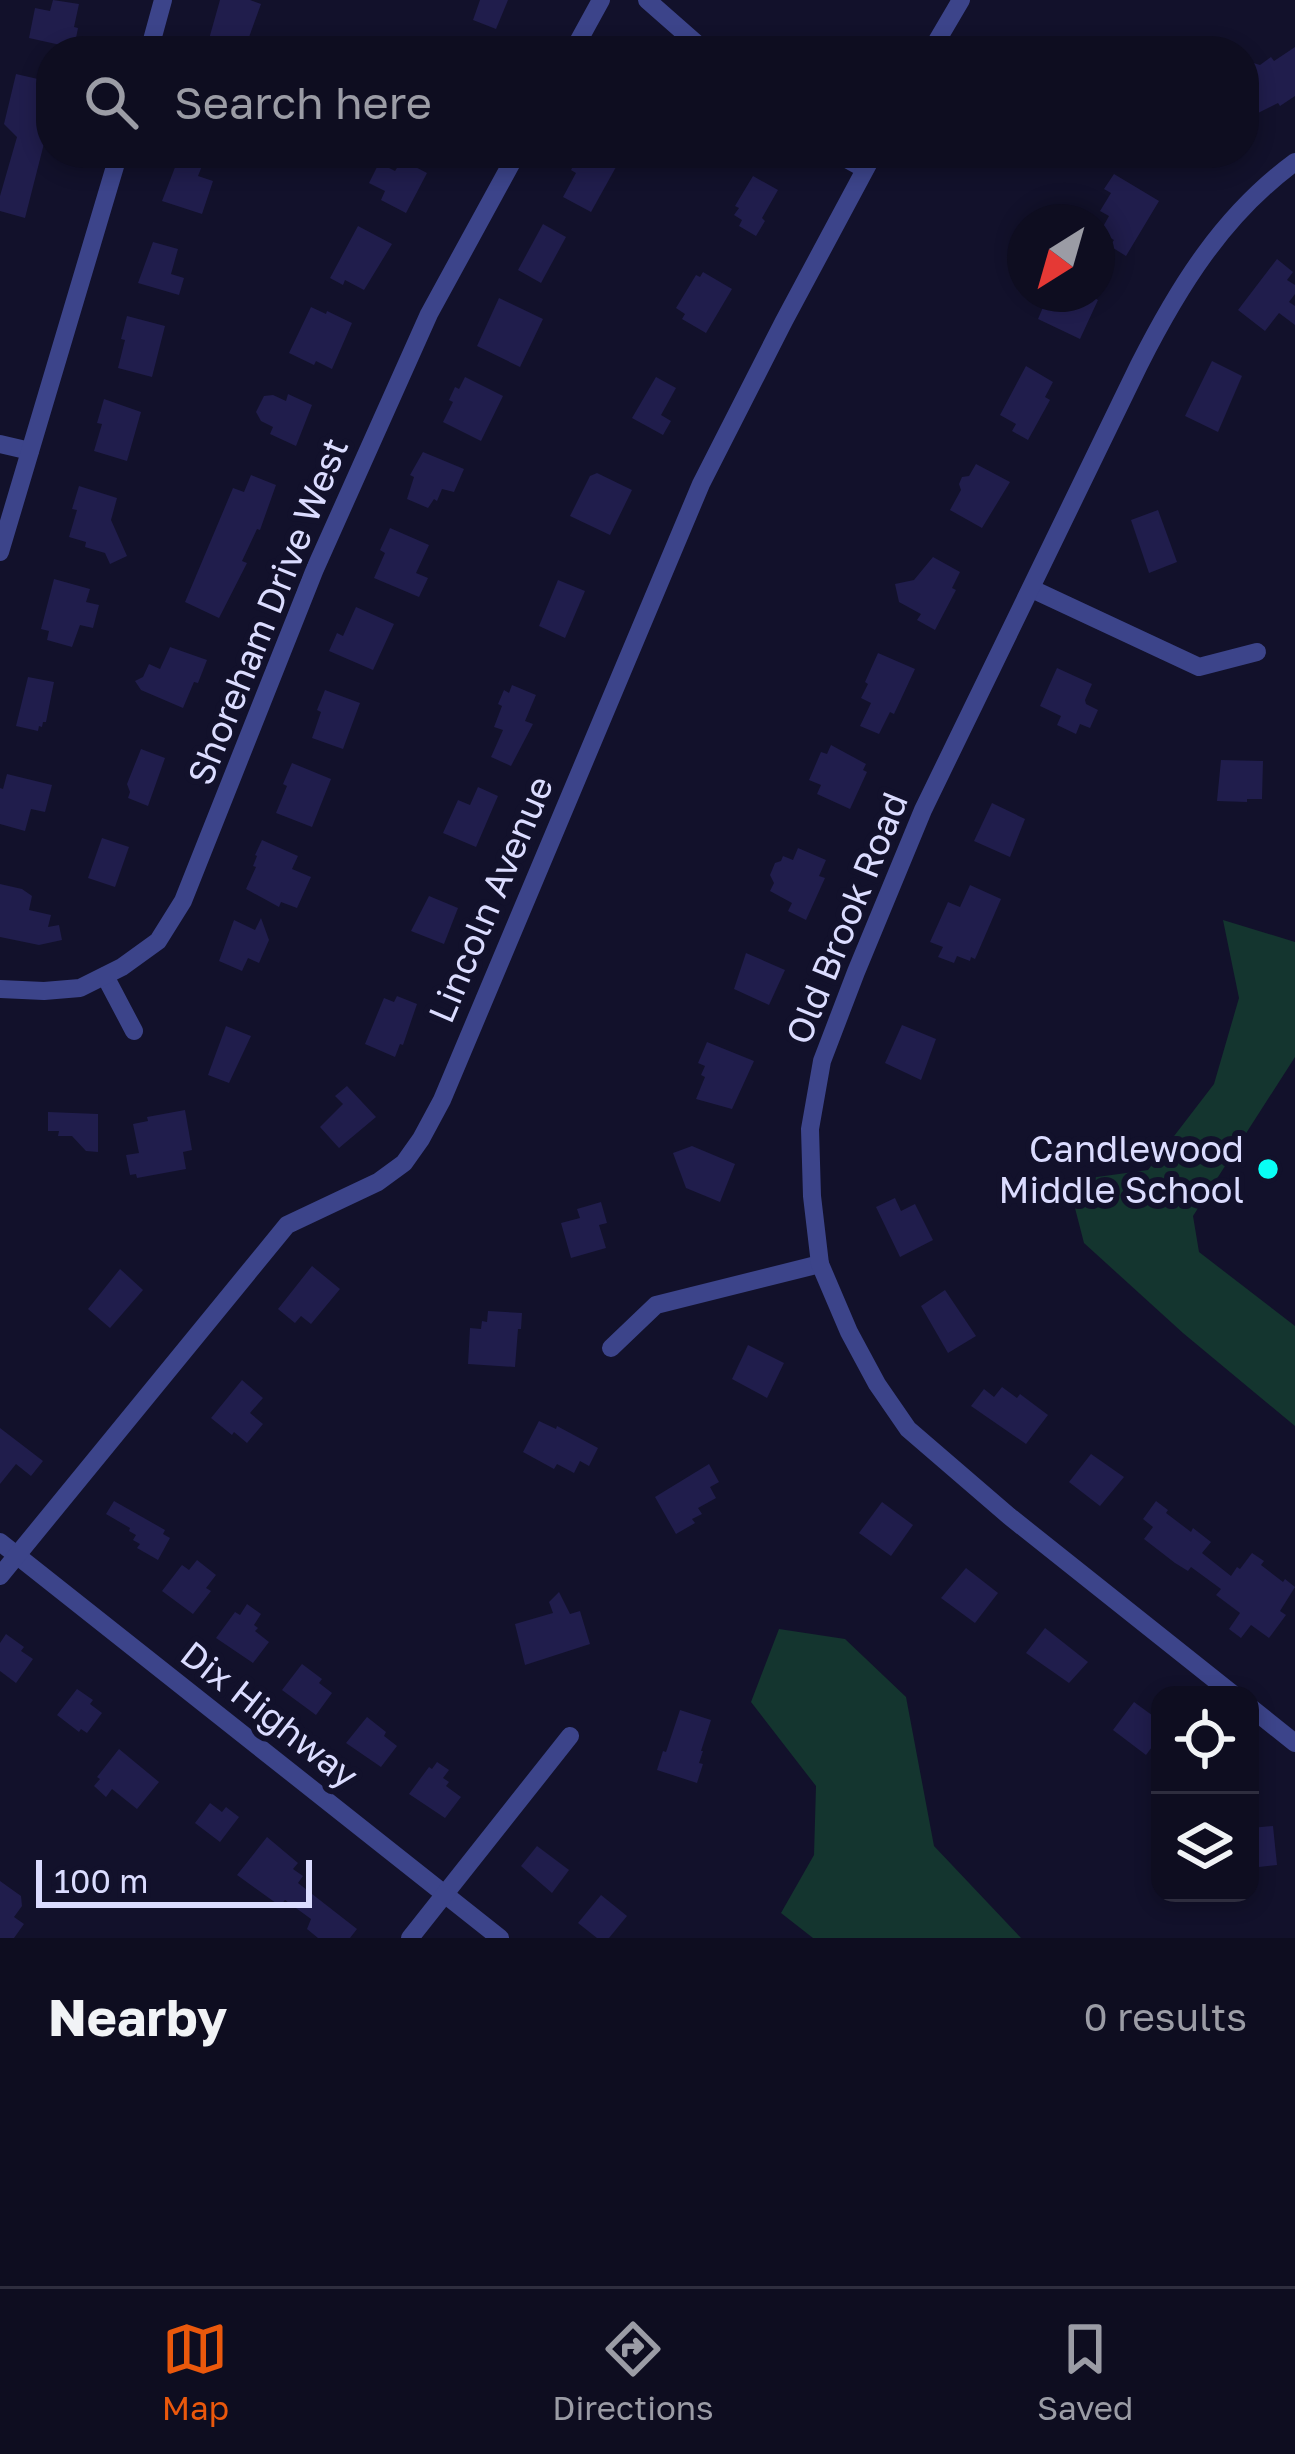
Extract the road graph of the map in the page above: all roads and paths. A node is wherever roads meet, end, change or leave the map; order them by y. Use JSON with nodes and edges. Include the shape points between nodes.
{"nodes":[{"id":1,"x":164,"y":0,"type":"edge"},
{"id":2,"x":601,"y":0,"type":"edge"},
{"id":3,"x":647,"y":0,"type":"edge"},
{"id":4,"x":961,"y":0,"type":"edge"},
{"id":5,"x":153,"y":36,"type":"edge"},
{"id":6,"x":581,"y":36,"type":"edge"},
{"id":7,"x":688,"y":36,"type":"edge"},
{"id":8,"x":940,"y":36,"type":"edge"},
{"id":9,"x":1295,"y":162,"type":"edge"},
{"id":10,"x":114,"y":168,"type":"edge"},
{"id":11,"x":509,"y":168,"type":"edge"},
{"id":12,"x":865,"y":168,"type":"edge"},
{"id":13,"x":0,"y":443,"type":"edge"},
{"id":14,"x":30,"y":451,"type":"junction"},
{"id":15,"x":0,"y":553,"type":"edge"},
{"id":16,"x":1032,"y":590,"type":"junction"},
{"id":17,"x":1257,"y":652,"type":"dead end"},
{"id":18,"x":104,"y":976,"type":"junction"},
{"id":19,"x":0,"y":989,"type":"edge"},
{"id":20,"x":134,"y":1031,"type":"dead end"},
{"id":21,"x":820,"y":1264,"type":"junction"},
{"id":22,"x":611,"y":1348,"type":"dead end"},
{"id":23,"x":0,"y":1542,"type":"edge"},
{"id":24,"x":16,"y":1555,"type":"junction"},
{"id":25,"x":0,"y":1576,"type":"edge"},
{"id":26,"x":1223,"y":1686,"type":"edge"},
{"id":27,"x":1259,"y":1714,"type":"edge"},
{"id":28,"x":570,"y":1736,"type":"dead end"},
{"id":29,"x":1295,"y":1743,"type":"edge"},
{"id":30,"x":444,"y":1894,"type":"junction"},
{"id":31,"x":410,"y":1938,"type":"edge"},
{"id":32,"x":500,"y":1938,"type":"edge"}],
"edges":[{"from":1,"to":5,"type":"street"},
{"from":2,"to":6,"type":"street"},
{"from":3,"to":7,"type":"street"},
{"from":4,"to":8,"type":"street"},
{"from":9,"to":16,"type":"street","name":"Old Brook Road","via":[[1240,209],[1172,300]]},
{"from":10,"to":14,"type":"street"},
{"from":11,"to":18,"type":"street","name":"Shoreham Drive West","via":[[429,314],[282,649],[183,901],[158,941]]},
{"from":12,"to":24,"type":"street","name":"Lincoln Avenue","via":[[701,484],[421,1139],[378,1182],[287,1225]]},
{"from":13,"to":14,"type":"street"},
{"from":14,"to":15,"type":"street"},
{"from":16,"to":17,"type":"street","via":[[1199,667]]},
{"from":16,"to":21,"type":"street","name":"Old Brook Road","via":[[923,810],[822,1061],[811,1129]]},
{"from":18,"to":19,"type":"street","name":"Shoreham Drive West","via":[[80,988]]},
{"from":18,"to":20,"type":"street"},
{"from":21,"to":22,"type":"street","via":[[656,1305]]},
{"from":21,"to":26,"type":"street","name":"Old Brook Road","via":[[858,1350],[908,1429]]},
{"from":23,"to":24,"type":"street","name":"Dix Highway"},
{"from":24,"to":25,"type":"street","name":"Lincoln Avenue"},
{"from":24,"to":30,"type":"street","name":"Dix Highway"},
{"from":27,"to":29,"type":"street"},
{"from":28,"to":30,"type":"street"},
{"from":30,"to":31,"type":"street"},
{"from":30,"to":32,"type":"street","name":"Dix Highway"}]}
